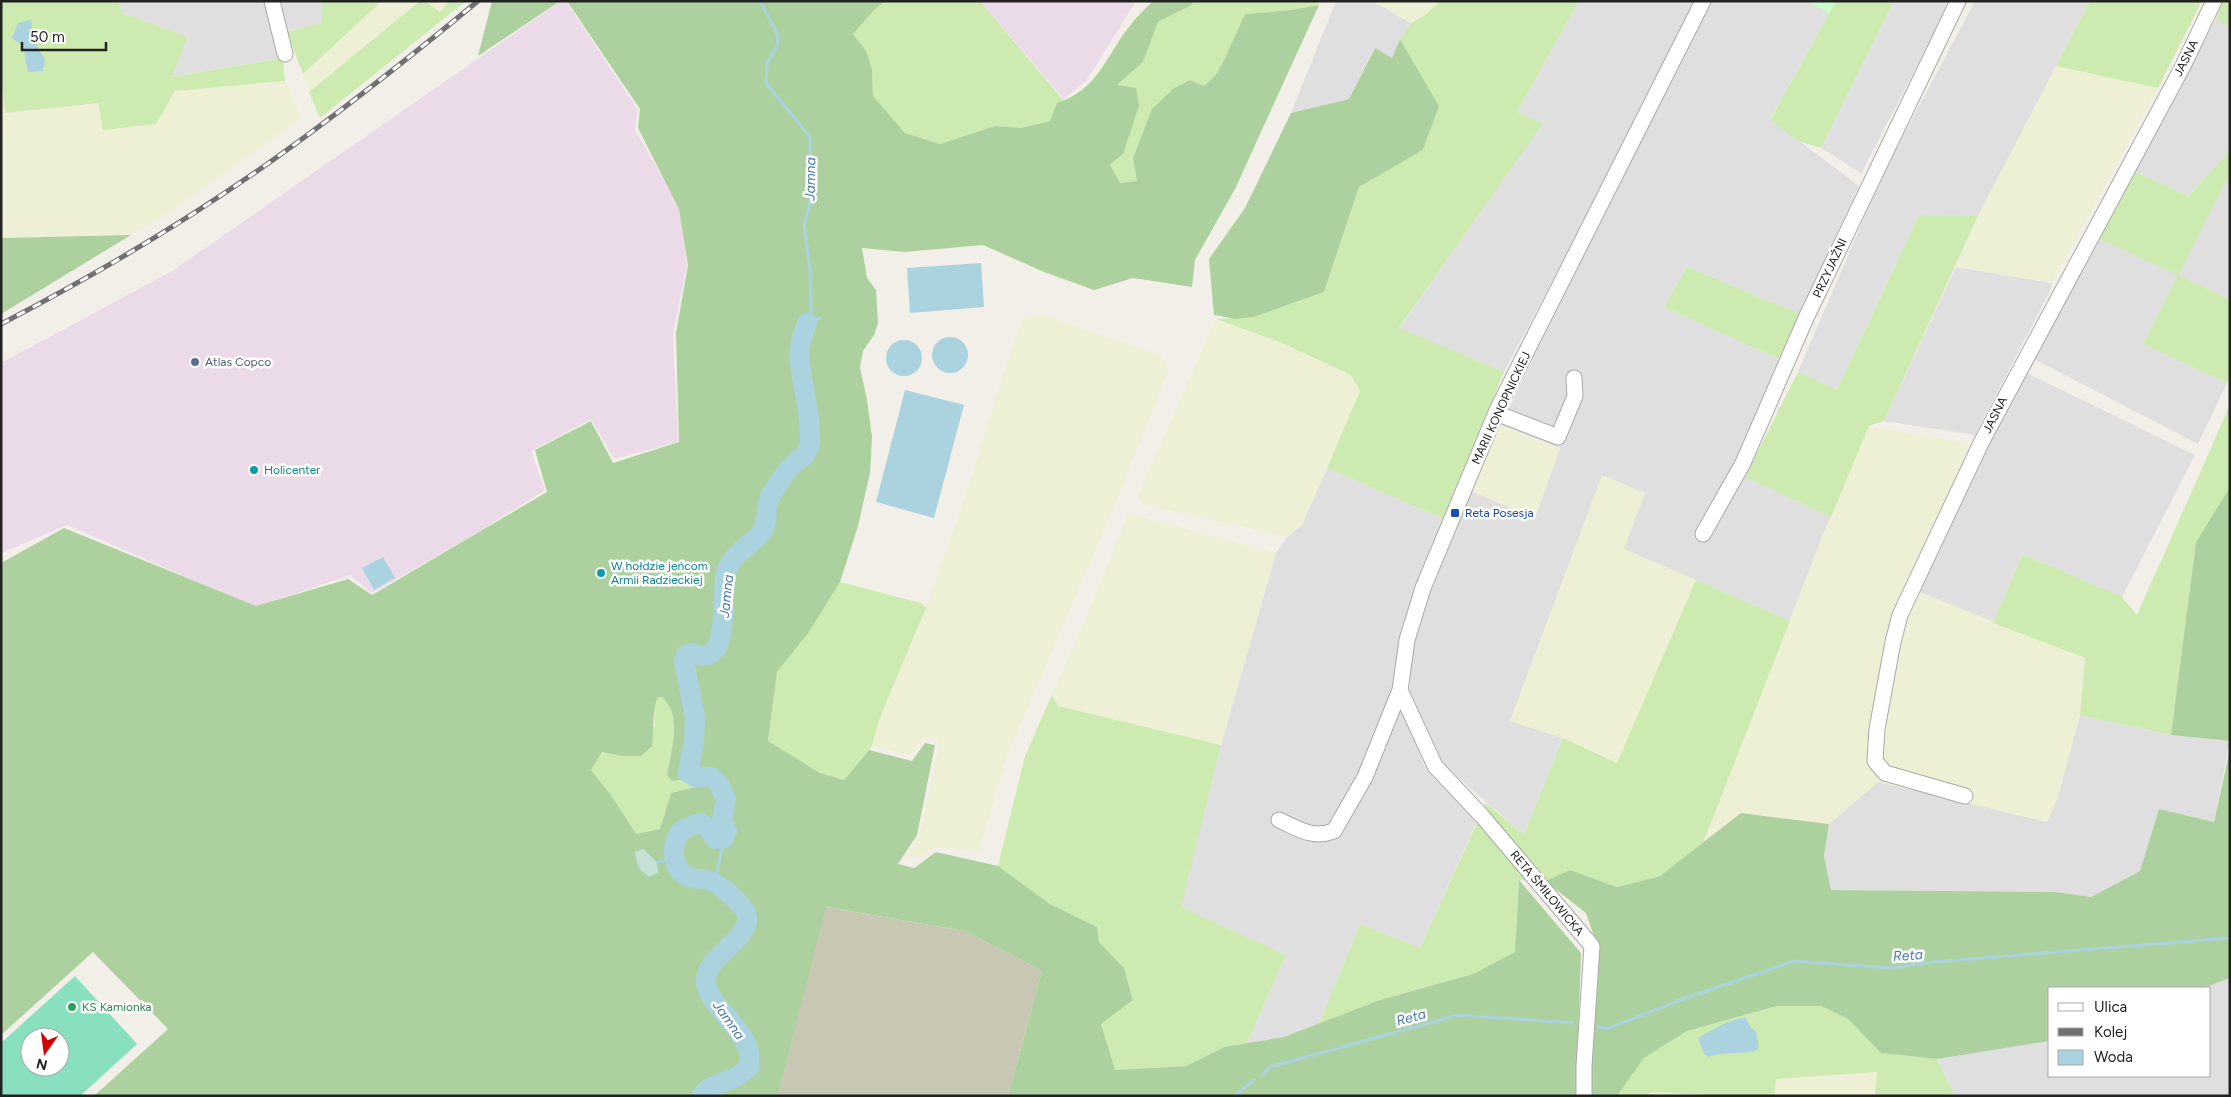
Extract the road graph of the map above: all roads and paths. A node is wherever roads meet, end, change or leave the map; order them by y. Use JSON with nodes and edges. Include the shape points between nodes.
{"nodes":[{"id":1,"x":272,"y":1,"type":"edge"},
{"id":2,"x":1703,"y":1,"type":"edge"},
{"id":3,"x":1958,"y":1,"type":"edge"},
{"id":4,"x":2214,"y":1,"type":"edge"},
{"id":5,"x":285,"y":54,"type":"dead end"},
{"id":6,"x":1574,"y":378,"type":"dead end"},
{"id":7,"x":1496,"y":413,"type":"junction"},
{"id":8,"x":1703,"y":534,"type":"dead end"},
{"id":9,"x":1400,"y":690,"type":"junction"},
{"id":10,"x":1964,"y":796,"type":"dead end"},
{"id":11,"x":1279,"y":820,"type":"dead end"},
{"id":12,"x":1584,"y":1096,"type":"edge"}],
"edges":[{"from":1,"to":5,"type":"street"},
{"from":2,"to":7,"type":"street","name":"MARII KONOPNICKIEJ"},
{"from":3,"to":8,"type":"street","name":"PRZYJAŹNI","via":[[1806,318],[1743,463]]},
{"from":4,"to":10,"type":"street","name":"JASNA","via":[[2183,66],[1982,441],[1900,615],[1877,728],[1875,761],[1886,773]]},
{"from":6,"to":7,"type":"street","via":[[1575,396],[1558,438]]},
{"from":7,"to":9,"type":"street","name":"MARII KONOPNICKIEJ","via":[[1423,588],[1407,640]]},
{"from":9,"to":11,"type":"street","name":"MARII KONOPNICKIEJ","via":[[1365,777],[1334,831],[1311,834]]},
{"from":9,"to":12,"type":"street","name":"RETA ŚMIŁOWICKA","via":[[1435,766],[1482,816],[1592,946]]}]}
